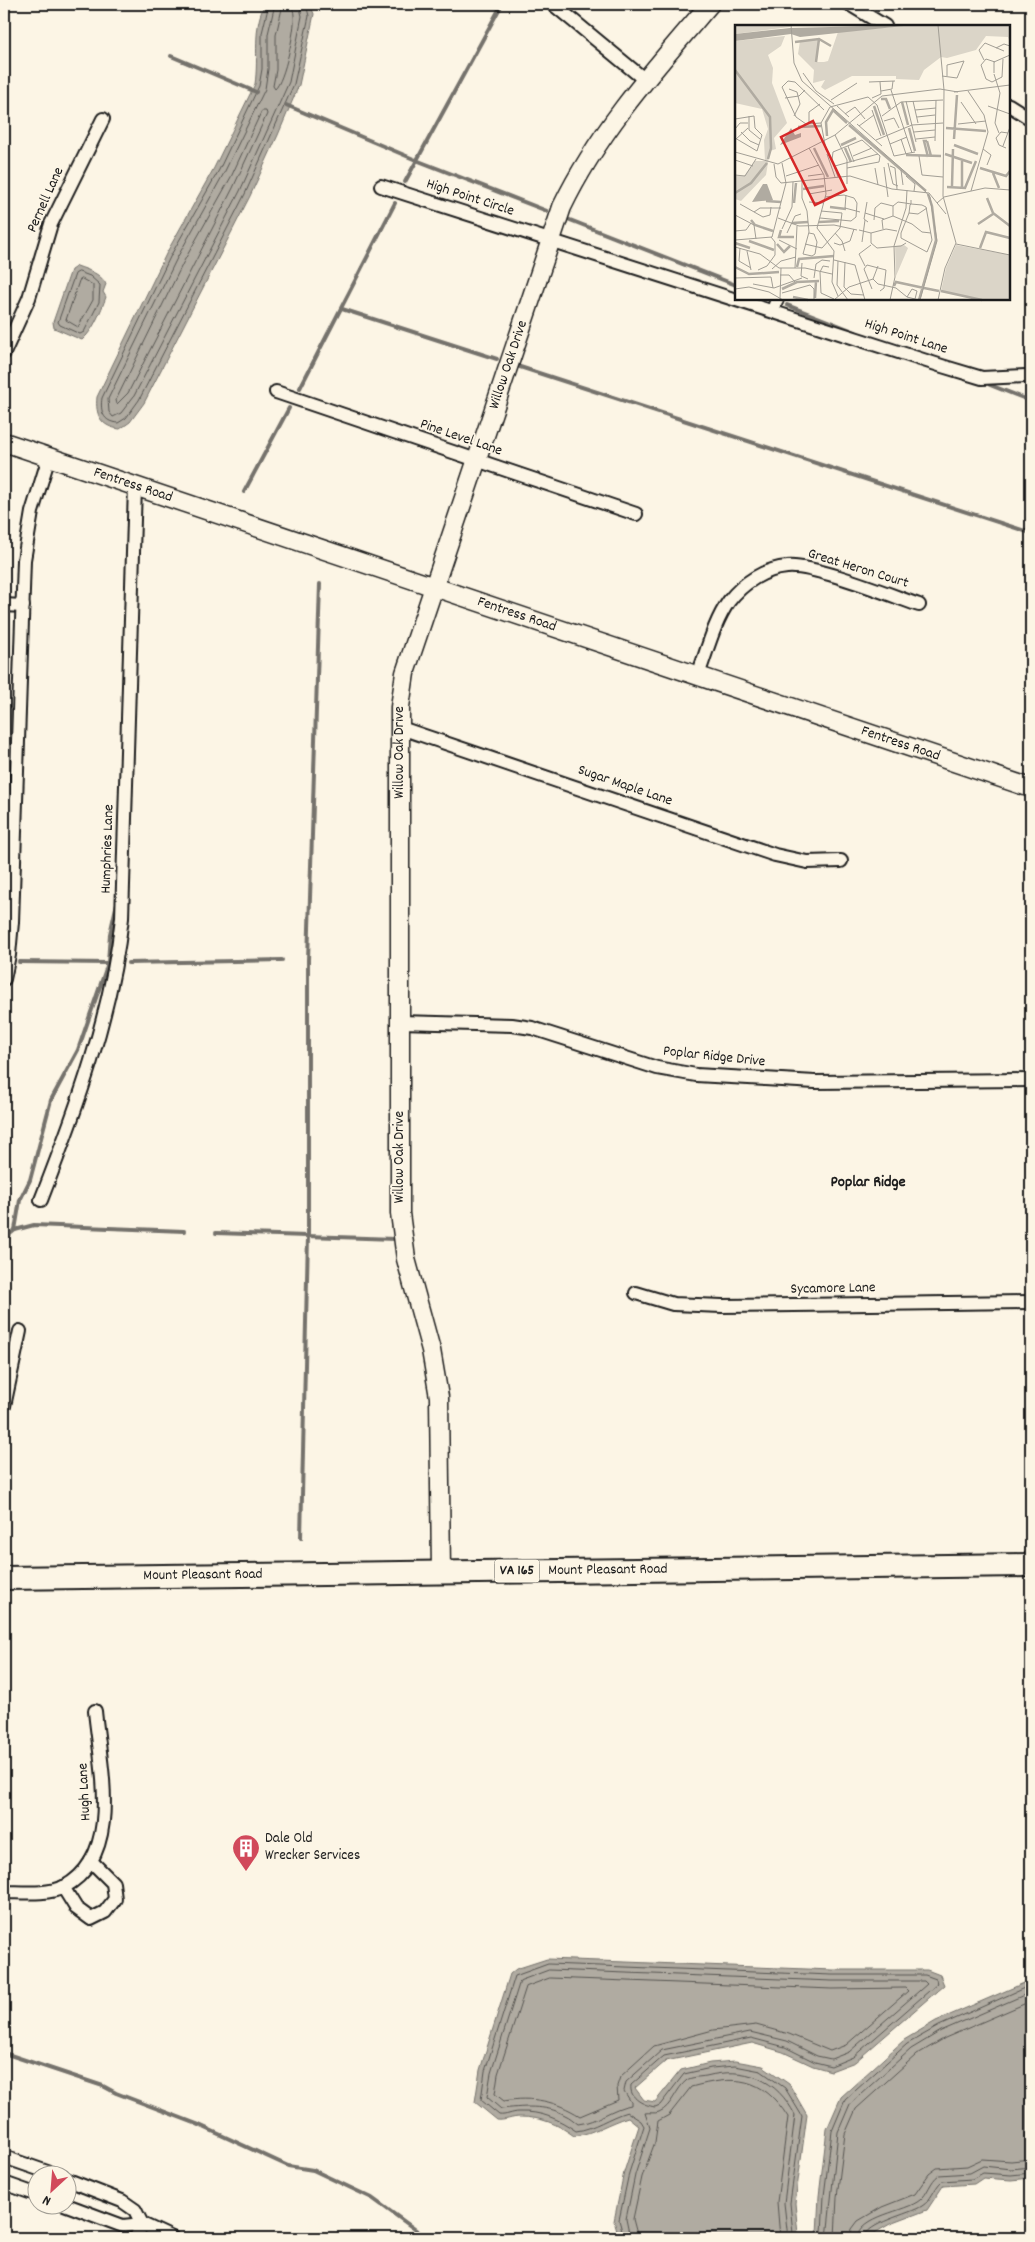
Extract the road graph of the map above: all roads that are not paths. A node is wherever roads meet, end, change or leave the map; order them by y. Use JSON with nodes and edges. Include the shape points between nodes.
{"nodes":[{"id":1,"x":553,"y":4,"type":"edge"},
{"id":2,"x":710,"y":4,"type":"edge"},
{"id":3,"x":849,"y":4,"type":"edge"},
{"id":4,"x":883,"y":25,"type":"edge"},
{"id":5,"x":646,"y":80,"type":"junction"},
{"id":6,"x":1010,"y":106,"type":"edge"},
{"id":7,"x":103,"y":119,"type":"dead end"},
{"id":8,"x":1031,"y":119,"type":"edge"},
{"id":9,"x":381,"y":186,"type":"dead end"},
{"id":10,"x":550,"y":240,"type":"junction"},
{"id":11,"x":735,"y":299,"type":"edge"},
{"id":12,"x":738,"y":300,"type":"edge"},
{"id":13,"x":777,"y":300,"type":"edge"},
{"id":14,"x":773,"y":311,"type":"junction"},
{"id":15,"x":4,"y":353,"type":"edge"},
{"id":16,"x":1026,"y":376,"type":"dead end"},
{"id":17,"x":276,"y":392,"type":"dead end"},
{"id":18,"x":4,"y":442,"type":"edge"},
{"id":19,"x":49,"y":457,"type":"junction"},
{"id":20,"x":476,"y":460,"type":"junction"},
{"id":21,"x":135,"y":486,"type":"junction"},
{"id":22,"x":636,"y":514,"type":"dead end"},
{"id":23,"x":434,"y":586,"type":"junction"},
{"id":24,"x":4,"y":605,"type":"edge"},
{"id":25,"x":919,"y":605,"type":"dead end"},
{"id":26,"x":23,"y":606,"type":"junction"},
{"id":27,"x":698,"y":675,"type":"junction"},
{"id":28,"x":401,"y":728,"type":"junction"},
{"id":29,"x":1031,"y":788,"type":"edge"},
{"id":30,"x":10,"y":795,"type":"edge"},
{"id":31,"x":841,"y":861,"type":"dead end"},
{"id":32,"x":4,"y":979,"type":"edge"},
{"id":33,"x":400,"y":1022,"type":"junction"},
{"id":34,"x":1031,"y":1080,"type":"edge"},
{"id":35,"x":41,"y":1200,"type":"dead end"},
{"id":36,"x":636,"y":1293,"type":"dead end"},
{"id":37,"x":1031,"y":1302,"type":"edge"},
{"id":38,"x":20,"y":1331,"type":"dead end"},
{"id":39,"x":4,"y":1406,"type":"edge"},
{"id":40,"x":1031,"y":1565,"type":"edge"},
{"id":41,"x":441,"y":1572,"type":"junction"},
{"id":42,"x":4,"y":1578,"type":"edge"},
{"id":43,"x":95,"y":1711,"type":"dead end"},
{"id":44,"x":91,"y":1861,"type":"junction"},
{"id":45,"x":64,"y":1887,"type":"junction"},
{"id":46,"x":4,"y":1892,"type":"edge"},
{"id":47,"x":4,"y":2157,"type":"edge"},
{"id":48,"x":28,"y":2165,"type":"edge"},
{"id":49,"x":4,"y":2183,"type":"edge"},
{"id":50,"x":78,"y":2184,"type":"edge"},
{"id":51,"x":28,"y":2191,"type":"edge"},
{"id":52,"x":78,"y":2209,"type":"edge"},
{"id":53,"x":142,"y":2224,"type":"junction"},
{"id":54,"x":136,"y":2238,"type":"edge"},
{"id":55,"x":172,"y":2238,"type":"edge"}],
"edges":[{"from":1,"to":5,"type":"street"},
{"from":2,"to":5,"type":"street","name":"Willow Oak Drive"},
{"from":3,"to":4,"type":"street"},
{"from":5,"to":10,"type":"street","name":"Willow Oak Drive","via":[[589,155],[562,207]]},
{"from":6,"to":8,"type":"street"},
{"from":7,"to":15,"type":"street","name":"Pernell Lane","via":[[51,224],[29,298]]},
{"from":9,"to":10,"type":"street","name":"High Point Circle"},
{"from":10,"to":11,"type":"street","name":"High Point Lane"},
{"from":10,"to":20,"type":"street","name":"Willow Oak Drive"},
{"from":12,"to":14,"type":"street","name":"High Point Lane"},
{"from":13,"to":14,"type":"street"},
{"from":14,"to":16,"type":"street","name":"High Point Lane","via":[[982,378]]},
{"from":17,"to":20,"type":"street","name":"Pine Level Lane"},
{"from":18,"to":19,"type":"street","name":"Fentress Road"},
{"from":19,"to":21,"type":"street","name":"Fentress Road"},
{"from":19,"to":26,"type":"street","via":[[27,536]]},
{"from":20,"to":22,"type":"street","name":"Pine Level Lane"},
{"from":20,"to":23,"type":"street","name":"Willow Oak Drive"},
{"from":21,"to":23,"type":"street","name":"Fentress Road"},
{"from":21,"to":35,"type":"street","name":"Humphries Lane","via":[[122,918],[118,956],[97,1044]]},
{"from":23,"to":27,"type":"street","name":"Fentress Road"},
{"from":23,"to":28,"type":"street","name":"Willow Oak Drive","via":[[405,673],[400,707]]},
{"from":24,"to":26,"type":"street"},
{"from":25,"to":27,"type":"street","name":"Great Heron Court","via":[[809,568],[787,566],[765,573],[743,586],[729,602]]},
{"from":26,"to":30,"type":"street"},
{"from":27,"to":29,"type":"street","name":"Fentress Road"},
{"from":28,"to":31,"type":"street","name":"Sugar Maple Lane","via":[[775,855],[807,862]]},
{"from":28,"to":33,"type":"street","name":"Willow Oak Drive"},
{"from":30,"to":32,"type":"street","via":[[12,922]]},
{"from":33,"to":34,"type":"street","name":"Poplar Ridge Drive","via":[[512,1024],[657,1068],[696,1075],[815,1082]]},
{"from":33,"to":41,"type":"street","name":"Willow Oak Drive","via":[[400,1214],[406,1260],[431,1350],[439,1397]]},
{"from":36,"to":37,"type":"street","name":"Sycamore Lane","via":[[673,1304],[722,1306]]},
{"from":38,"to":39,"type":"street"},
{"from":40,"to":41,"type":"highway","name":"Mount Pleasant Road","number":"VA 165"},
{"from":41,"to":42,"type":"highway","name":"Mount Pleasant Road","number":"VA 165"},
{"from":43,"to":44,"type":"street","name":"Hugh Lane","via":[[105,1815],[102,1838]]},
{"from":44,"to":45,"type":"street","name":"Hugh Lane"},
{"from":44,"to":45,"type":"street","via":[[113,1883],[115,1899],[106,1912],[91,1919],[76,1908]]},
{"from":45,"to":46,"type":"street","via":[[43,1892]]},
{"from":47,"to":48,"type":"street"},
{"from":49,"to":51,"type":"street"},
{"from":50,"to":53,"type":"street","via":[[122,2201],[135,2210]]},
{"from":52,"to":53,"type":"street","via":[[123,2226]]},
{"from":53,"to":54,"type":"street"},
{"from":53,"to":55,"type":"street"}]}
